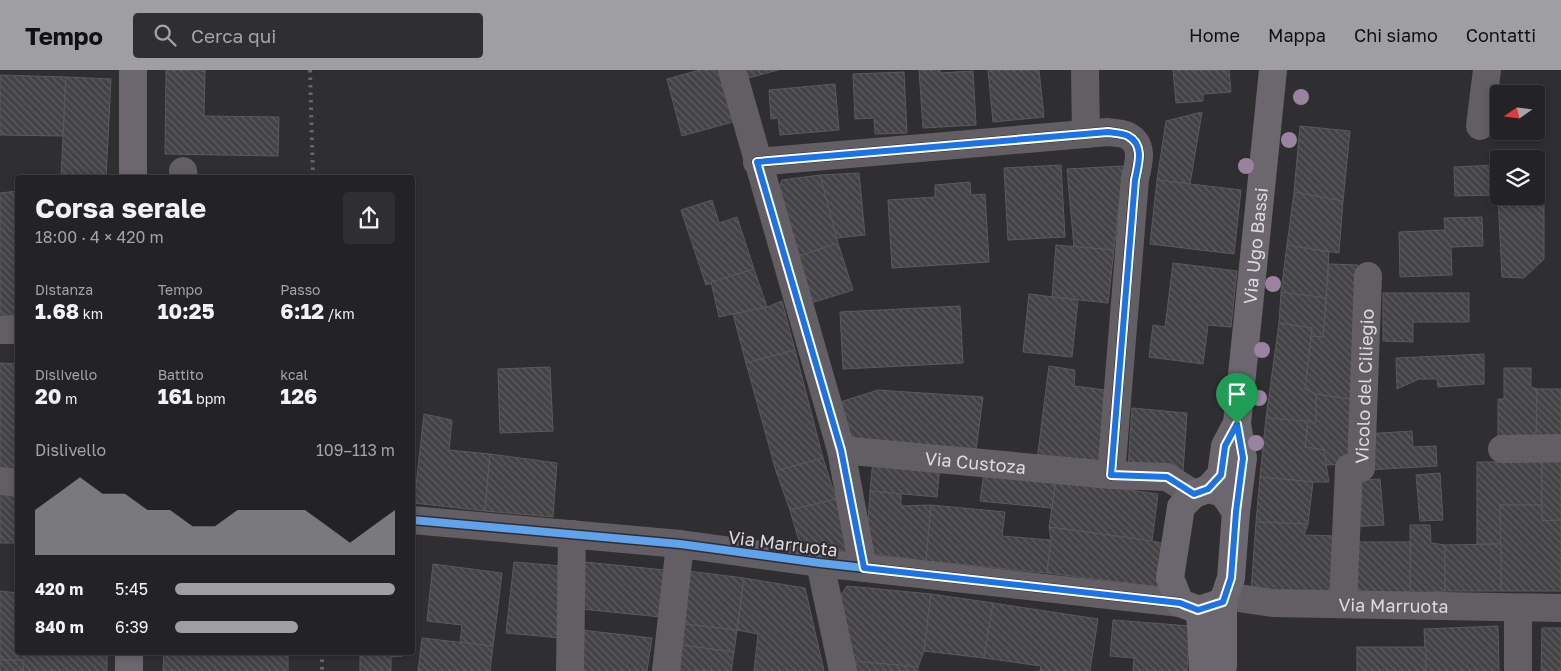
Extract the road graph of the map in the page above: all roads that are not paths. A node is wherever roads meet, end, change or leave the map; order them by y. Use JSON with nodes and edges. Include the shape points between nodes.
{"nodes":[{"id":1,"x":133,"y":70,"type":"edge"},
{"id":2,"x":732,"y":70,"type":"edge"},
{"id":3,"x":1085,"y":70,"type":"edge"},
{"id":4,"x":1273,"y":70,"type":"edge"},
{"id":5,"x":1486,"y":70,"type":"edge"},
{"id":6,"x":1480,"y":126,"type":"dead end"},
{"id":7,"x":1086,"y":134,"type":"junction"},
{"id":8,"x":757,"y":162,"type":"junction"},
{"id":9,"x":133,"y":170,"type":"edge"},
{"id":10,"x":1368,"y":276,"type":"dead end"},
{"id":11,"x":0,"y":330,"type":"edge"},
{"id":12,"x":15,"y":330,"type":"edge"},
{"id":13,"x":1237,"y":424,"type":"junction"},
{"id":14,"x":1561,"y":448,"type":"edge"},
{"id":15,"x":1502,"y":449,"type":"dead end"},
{"id":16,"x":841,"y":450,"type":"junction"},
{"id":17,"x":1111,"y":475,"type":"junction"},
{"id":18,"x":0,"y":481,"type":"edge"},
{"id":19,"x":15,"y":482,"type":"edge"},
{"id":20,"x":1201,"y":492,"type":"junction"},
{"id":21,"x":1236,"y":512,"type":"junction"},
{"id":22,"x":415,"y":520,"type":"edge"},
{"id":23,"x":572,"y":534,"type":"junction"},
{"id":24,"x":680,"y":544,"type":"junction"},
{"id":25,"x":820,"y":563,"type":"junction"},
{"id":26,"x":864,"y":568,"type":"junction"},
{"id":27,"x":1207,"y":603,"type":"junction"},
{"id":28,"x":1343,"y":604,"type":"junction"},
{"id":29,"x":1518,"y":608,"type":"junction"},
{"id":30,"x":1561,"y":608,"type":"edge"},
{"id":31,"x":129,"y":655,"type":"edge"},
{"id":32,"x":129,"y":671,"type":"edge"},
{"id":33,"x":570,"y":671,"type":"edge"},
{"id":34,"x":666,"y":671,"type":"edge"},
{"id":35,"x":843,"y":671,"type":"edge"},
{"id":36,"x":1203,"y":671,"type":"edge"},
{"id":37,"x":1221,"y":671,"type":"edge"},
{"id":38,"x":1518,"y":671,"type":"edge"}],
"edges":[{"from":1,"to":9,"type":"main road"},
{"from":2,"to":8,"type":"street"},
{"from":3,"to":7,"type":"street"},
{"from":4,"to":13,"type":"main road","name":"Via Ugo Bassi"},
{"from":5,"to":6,"type":"street"},
{"from":7,"to":8,"type":"street"},
{"from":7,"to":17,"type":"street","via":[[1108,132],[1128,136],[1138,147],[1139,156]]},
{"from":8,"to":16,"type":"street"},
{"from":10,"to":28,"type":"street","name":"Vicolo del Ciliegio","via":[[1361,468],[1349,468]]},
{"from":11,"to":12,"type":"street"},
{"from":13,"to":20,"type":"main road","name":"Via Ugo Bassi","via":[[1225,446],[1221,475]]},
{"from":13,"to":21,"type":"main road","name":"Via Ugo Bassi","via":[[1243,458]]},
{"from":14,"to":15,"type":"street"},
{"from":16,"to":17,"type":"street","name":"Via Custoza"},
{"from":16,"to":26,"type":"street"},
{"from":17,"to":20,"type":"street","name":"Via Custoza","via":[[1167,477]]},
{"from":18,"to":19,"type":"street"},
{"from":20,"to":21,"type":"main road","via":[[1223,493]]},
{"from":20,"to":27,"type":"main road","via":[[1181,506],[1170,578]]},
{"from":21,"to":27,"type":"main road","via":[[1231,578]]},
{"from":22,"to":23,"type":"street","name":"Via Marruota"},
{"from":23,"to":24,"type":"street","name":"Via Marruota"},
{"from":23,"to":33,"type":"street"},
{"from":24,"to":25,"type":"street","name":"Via Marruota"},
{"from":24,"to":34,"type":"street"},
{"from":25,"to":26,"type":"street","name":"Via Marruota"},
{"from":25,"to":35,"type":"street"},
{"from":26,"to":27,"type":"street","name":"Via Marruota"},
{"from":27,"to":28,"type":"street","name":"Via Marruota"},
{"from":27,"to":36,"type":"main road","via":[[1201,625]]},
{"from":27,"to":37,"type":"main road","via":[[1223,666]]},
{"from":28,"to":29,"type":"street","name":"Via Marruota"},
{"from":29,"to":30,"type":"street","name":"Via Marruota"},
{"from":29,"to":38,"type":"street"},
{"from":31,"to":32,"type":"main road"}]}
